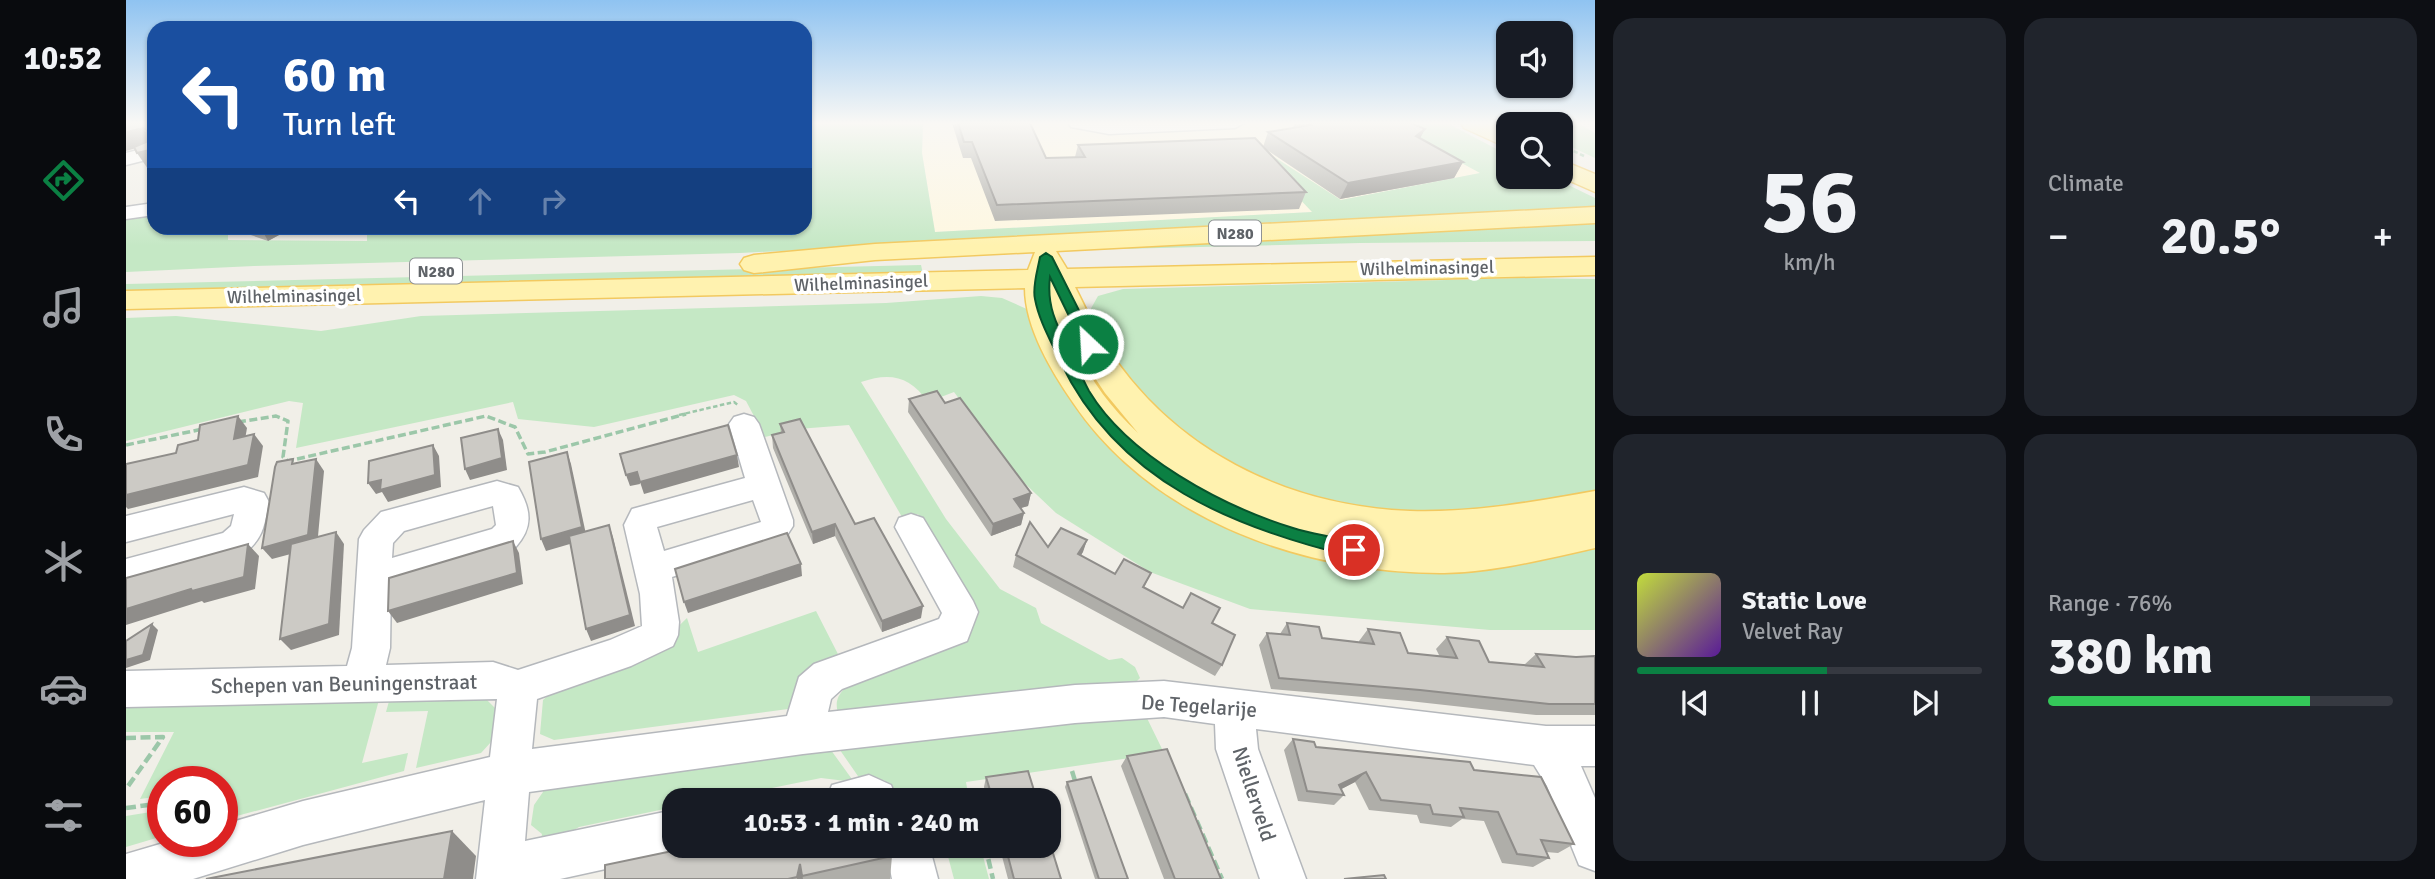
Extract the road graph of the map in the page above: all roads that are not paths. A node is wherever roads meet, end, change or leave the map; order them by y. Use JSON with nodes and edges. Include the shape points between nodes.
{"nodes":[{"id":1,"x":1573,"y":173,"type":"edge"},
{"id":2,"x":1595,"y":184,"type":"edge"},
{"id":3,"x":147,"y":210,"type":"edge"},
{"id":4,"x":126,"y":213,"type":"edge"},
{"id":5,"x":1595,"y":215,"type":"edge"},
{"id":6,"x":1595,"y":247,"type":"edge"},
{"id":7,"x":746,"y":265,"type":"junction"},
{"id":8,"x":1595,"y":266,"type":"edge"},
{"id":9,"x":1119,"y":275,"type":"junction"},
{"id":10,"x":126,"y":278,"type":"edge"},
{"id":11,"x":1048,"y":280,"type":"junction"},
{"id":12,"x":126,"y":300,"type":"edge"},
{"id":13,"x":1088,"y":344,"type":"junction"},
{"id":14,"x":744,"y":424,"type":"road end"},
{"id":15,"x":763,"y":485,"type":"junction"},
{"id":16,"x":1595,"y":506,"type":"edge"},
{"id":17,"x":911,"y":527,"type":"dead end"},
{"id":18,"x":126,"y":529,"type":"edge"},
{"id":19,"x":1595,"y":533,"type":"edge"},
{"id":20,"x":650,"y":570,"type":"junction"},
{"id":21,"x":126,"y":573,"type":"edge"},
{"id":22,"x":375,"y":577,"type":"dead end"},
{"id":23,"x":362,"y":683,"type":"junction"},
{"id":24,"x":518,"y":688,"type":"junction"},
{"id":25,"x":126,"y":690,"type":"edge"},
{"id":26,"x":1234,"y":707,"type":"junction"},
{"id":27,"x":803,"y":734,"type":"junction"},
{"id":28,"x":1546,"y":746,"type":"junction"},
{"id":29,"x":1595,"y":746,"type":"edge"},
{"id":30,"x":511,"y":773,"type":"junction"},
{"id":31,"x":662,"y":835,"type":"edge"},
{"id":32,"x":1595,"y":849,"type":"edge"},
{"id":33,"x":910,"y":858,"type":"edge"},
{"id":34,"x":188,"y":867,"type":"edge"},
{"id":35,"x":500,"y":874,"type":"edge"},
{"id":36,"x":126,"y":877,"type":"edge"},
{"id":37,"x":915,"y":879,"type":"edge"},
{"id":38,"x":1283,"y":879,"type":"edge"}],
"edges":[{"from":1,"to":2,"type":"main road"},
{"from":3,"to":4,"type":"street"},
{"from":5,"to":7,"type":"main road","number":"N280","via":[[875,252]]},
{"from":6,"to":11,"type":"main road","name":"Wilhelminasingel","number":"N280","via":[[1406,248]]},
{"from":7,"to":10,"type":"main road","name":"Wilhelminasingel","number":"N280"},
{"from":7,"to":11,"type":"main road","name":"Wilhelminasingel","number":"N280"},
{"from":8,"to":9,"type":"main road","name":"Wilhelminasingel","number":"N280"},
{"from":9,"to":11,"type":"main road","name":"Wilhelminasingel","number":"N280"},
{"from":9,"to":13,"type":"main road","number":"N280","via":[[1091,287],[1082,297]]},
{"from":11,"to":12,"type":"main road","name":"Wilhelminasingel","number":"N280","via":[[1017,294],[949,280]]},
{"from":11,"to":13,"type":"main road","number":"N280"},
{"from":11,"to":19,"type":"main road","via":[[1074,378],[1095,410],[1146,461],[1181,486],[1244,518],[1334,546],[1417,556],[1503,552]]},
{"from":13,"to":16,"type":"main road","number":"N280","via":[[1137,410],[1178,447],[1248,490],[1303,512],[1378,527],[1432,528],[1509,522]]},
{"from":14,"to":15,"type":"street"},
{"from":15,"to":20,"type":"street","via":[[644,518],[640,525]]},
{"from":15,"to":20,"type":"street","via":[[777,520],[772,531]]},
{"from":17,"to":27,"type":"street","via":[[960,612],[954,630],[828,677],[813,690]]},
{"from":18,"to":21,"type":"street","via":[[244,499],[253,502],[246,533],[233,544]]},
{"from":20,"to":24,"type":"street","via":[[663,618],[660,635]]},
{"from":22,"to":23,"type":"street","via":[[371,648]]},
{"from":23,"to":24,"type":"street","name":"Schepen van Beuningenstraat","via":[[493,680]]},
{"from":23,"to":25,"type":"street","name":"Schepen van Beuningenstraat"},
{"from":24,"to":30,"type":"street"},
{"from":26,"to":27,"type":"street","name":"De Tegelarije","via":[[1164,699],[1088,703]]},
{"from":26,"to":28,"type":"street","name":"De Tegelarije"},
{"from":26,"to":38,"type":"street","name":"Niellerveld","via":[[1237,749]]},
{"from":27,"to":30,"type":"street","name":"De Tegelarije"},
{"from":28,"to":29,"type":"street","name":"De Tegelarije"},
{"from":28,"to":32,"type":"street"},
{"from":30,"to":34,"type":"street","name":"De Tegelarije","via":[[329,817]]},
{"from":30,"to":35,"type":"street"},
{"from":31,"to":35,"type":"street"},
{"from":33,"to":37,"type":"street"},
{"from":34,"to":36,"type":"street","name":"De Tegelarije"}]}
